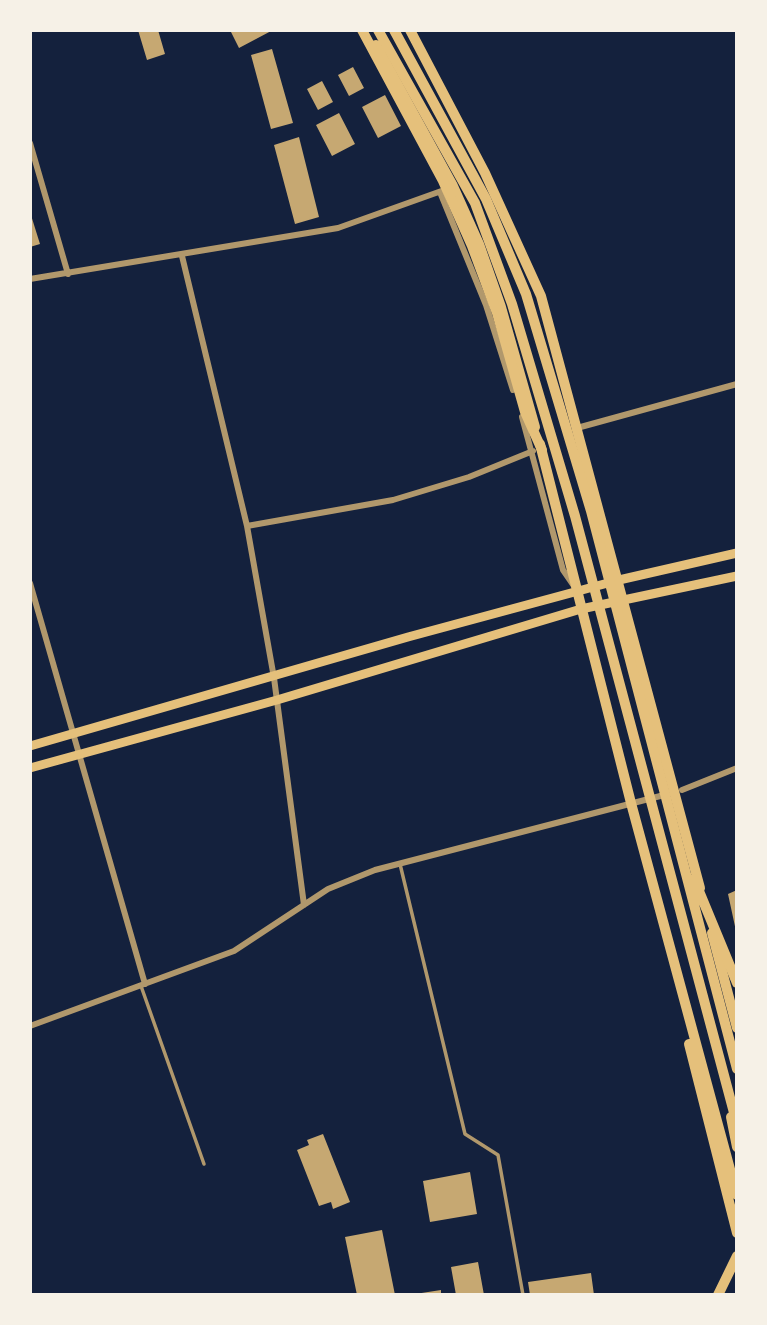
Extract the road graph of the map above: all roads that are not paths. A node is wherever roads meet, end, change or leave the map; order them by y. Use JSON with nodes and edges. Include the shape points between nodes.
{"nodes":[{"id":1,"x":364,"y":30,"type":"edge"},
{"id":2,"x":378,"y":30,"type":"edge"},
{"id":3,"x":394,"y":30,"type":"edge"},
{"id":4,"x":410,"y":30,"type":"edge"},
{"id":5,"x":30,"y":143,"type":"edge"},
{"id":6,"x":485,"y":173,"type":"junction"},
{"id":7,"x":453,"y":186,"type":"junction"},
{"id":8,"x":440,"y":192,"type":"junction"},
{"id":9,"x":182,"y":256,"type":"junction"},
{"id":10,"x":68,"y":274,"type":"junction"},
{"id":11,"x":30,"y":279,"type":"edge"},
{"id":12,"x":737,"y":384,"type":"edge"},
{"id":13,"x":578,"y":428,"type":"junction"},
{"id":14,"x":538,"y":451,"type":"junction"},
{"id":15,"x":247,"y":526,"type":"junction"},
{"id":16,"x":737,"y":553,"type":"edge"},
{"id":17,"x":737,"y":576,"type":"edge"},
{"id":18,"x":619,"y":580,"type":"junction"},
{"id":19,"x":30,"y":583,"type":"edge"},
{"id":20,"x":577,"y":593,"type":"junction"},
{"id":21,"x":624,"y":600,"type":"junction"},
{"id":22,"x":581,"y":609,"type":"junction"},
{"id":23,"x":274,"y":678,"type":"junction"},
{"id":24,"x":277,"y":700,"type":"junction"},
{"id":25,"x":74,"y":734,"type":"junction"},
{"id":26,"x":30,"y":746,"type":"edge"},
{"id":27,"x":78,"y":755,"type":"junction"},
{"id":28,"x":30,"y":768,"type":"edge"},
{"id":29,"x":737,"y":768,"type":"edge"},
{"id":30,"x":678,"y":791,"type":"junction"},
{"id":31,"x":631,"y":803,"type":"junction"},
{"id":32,"x":680,"y":844,"type":"junction"},
{"id":33,"x":399,"y":861,"type":"junction"},
{"id":34,"x":304,"y":905,"type":"junction"},
{"id":35,"x":676,"y":971,"type":"junction"},
{"id":36,"x":737,"y":983,"type":"edge"},
{"id":37,"x":143,"y":985,"type":"junction"},
{"id":38,"x":708,"y":1016,"type":"junction"},
{"id":39,"x":30,"y":1026,"type":"edge"},
{"id":40,"x":737,"y":1028,"type":"edge"},
{"id":41,"x":737,"y":1069,"type":"edge"},
{"id":42,"x":737,"y":1124,"type":"edge"},
{"id":43,"x":737,"y":1147,"type":"edge"},
{"id":44,"x":204,"y":1164,"type":"dead end"},
{"id":45,"x":737,"y":1195,"type":"edge"},
{"id":46,"x":737,"y":1233,"type":"edge"},
{"id":47,"x":737,"y":1256,"type":"edge"},
{"id":48,"x":523,"y":1295,"type":"edge"},
{"id":49,"x":718,"y":1295,"type":"edge"}],
"edges":[{"from":1,"to":7,"type":"main road","via":[[410,102]]},
{"from":1,"to":14,"type":"highway","via":[[443,181],[471,246],[497,313]]},
{"from":2,"to":38,"type":"highway","via":[[475,203],[512,304],[575,516]]},
{"from":3,"to":32,"type":"highway","via":[[486,199],[526,294],[591,511]]},
{"from":4,"to":6,"type":"main road"},
{"from":5,"to":10,"type":"street"},
{"from":6,"to":7,"type":"street"},
{"from":6,"to":13,"type":"main road","via":[[541,296]]},
{"from":7,"to":8,"type":"street"},
{"from":7,"to":14,"type":"main road","via":[[501,307]]},
{"from":8,"to":9,"type":"street","via":[[350,225]]},
{"from":8,"to":14,"type":"street"},
{"from":9,"to":10,"type":"street"},
{"from":9,"to":15,"type":"street"},
{"from":10,"to":11,"type":"street"},
{"from":12,"to":13,"type":"street"},
{"from":13,"to":18,"type":"main road"},
{"from":14,"to":15,"type":"street","via":[[406,497]]},
{"from":14,"to":20,"type":"main road"},
{"from":15,"to":23,"type":"street"},
{"from":16,"to":18,"type":"main road"},
{"from":17,"to":21,"type":"main road"},
{"from":18,"to":20,"type":"main road"},
{"from":18,"to":21,"type":"main road"},
{"from":19,"to":25,"type":"street"},
{"from":20,"to":22,"type":"main road"},
{"from":20,"to":23,"type":"main road"},
{"from":21,"to":22,"type":"main road"},
{"from":21,"to":30,"type":"main road"},
{"from":22,"to":24,"type":"main road"},
{"from":22,"to":31,"type":"main road"},
{"from":23,"to":24,"type":"street"},
{"from":23,"to":25,"type":"main road"},
{"from":24,"to":27,"type":"main road"},
{"from":24,"to":34,"type":"street"},
{"from":25,"to":26,"type":"main road"},
{"from":25,"to":27,"type":"street"},
{"from":27,"to":28,"type":"main road"},
{"from":27,"to":37,"type":"street"},
{"from":29,"to":30,"type":"street"},
{"from":30,"to":31,"type":"street"},
{"from":30,"to":40,"type":"main road"},
{"from":31,"to":33,"type":"street"},
{"from":31,"to":35,"type":"main road"},
{"from":32,"to":36,"type":"highway"},
{"from":32,"to":41,"type":"highway"},
{"from":33,"to":34,"type":"street","via":[[328,889]]},
{"from":33,"to":48,"type":"lane","via":[[465,1134],[498,1155]]},
{"from":34,"to":37,"type":"street","via":[[234,951]]},
{"from":35,"to":45,"type":"main road"},
{"from":35,"to":46,"type":"main road","via":[[681,1009]]},
{"from":37,"to":39,"type":"street"},
{"from":37,"to":44,"type":"lane"},
{"from":38,"to":42,"type":"highway"},
{"from":38,"to":43,"type":"highway"},
{"from":47,"to":49,"type":"highway"}]}
